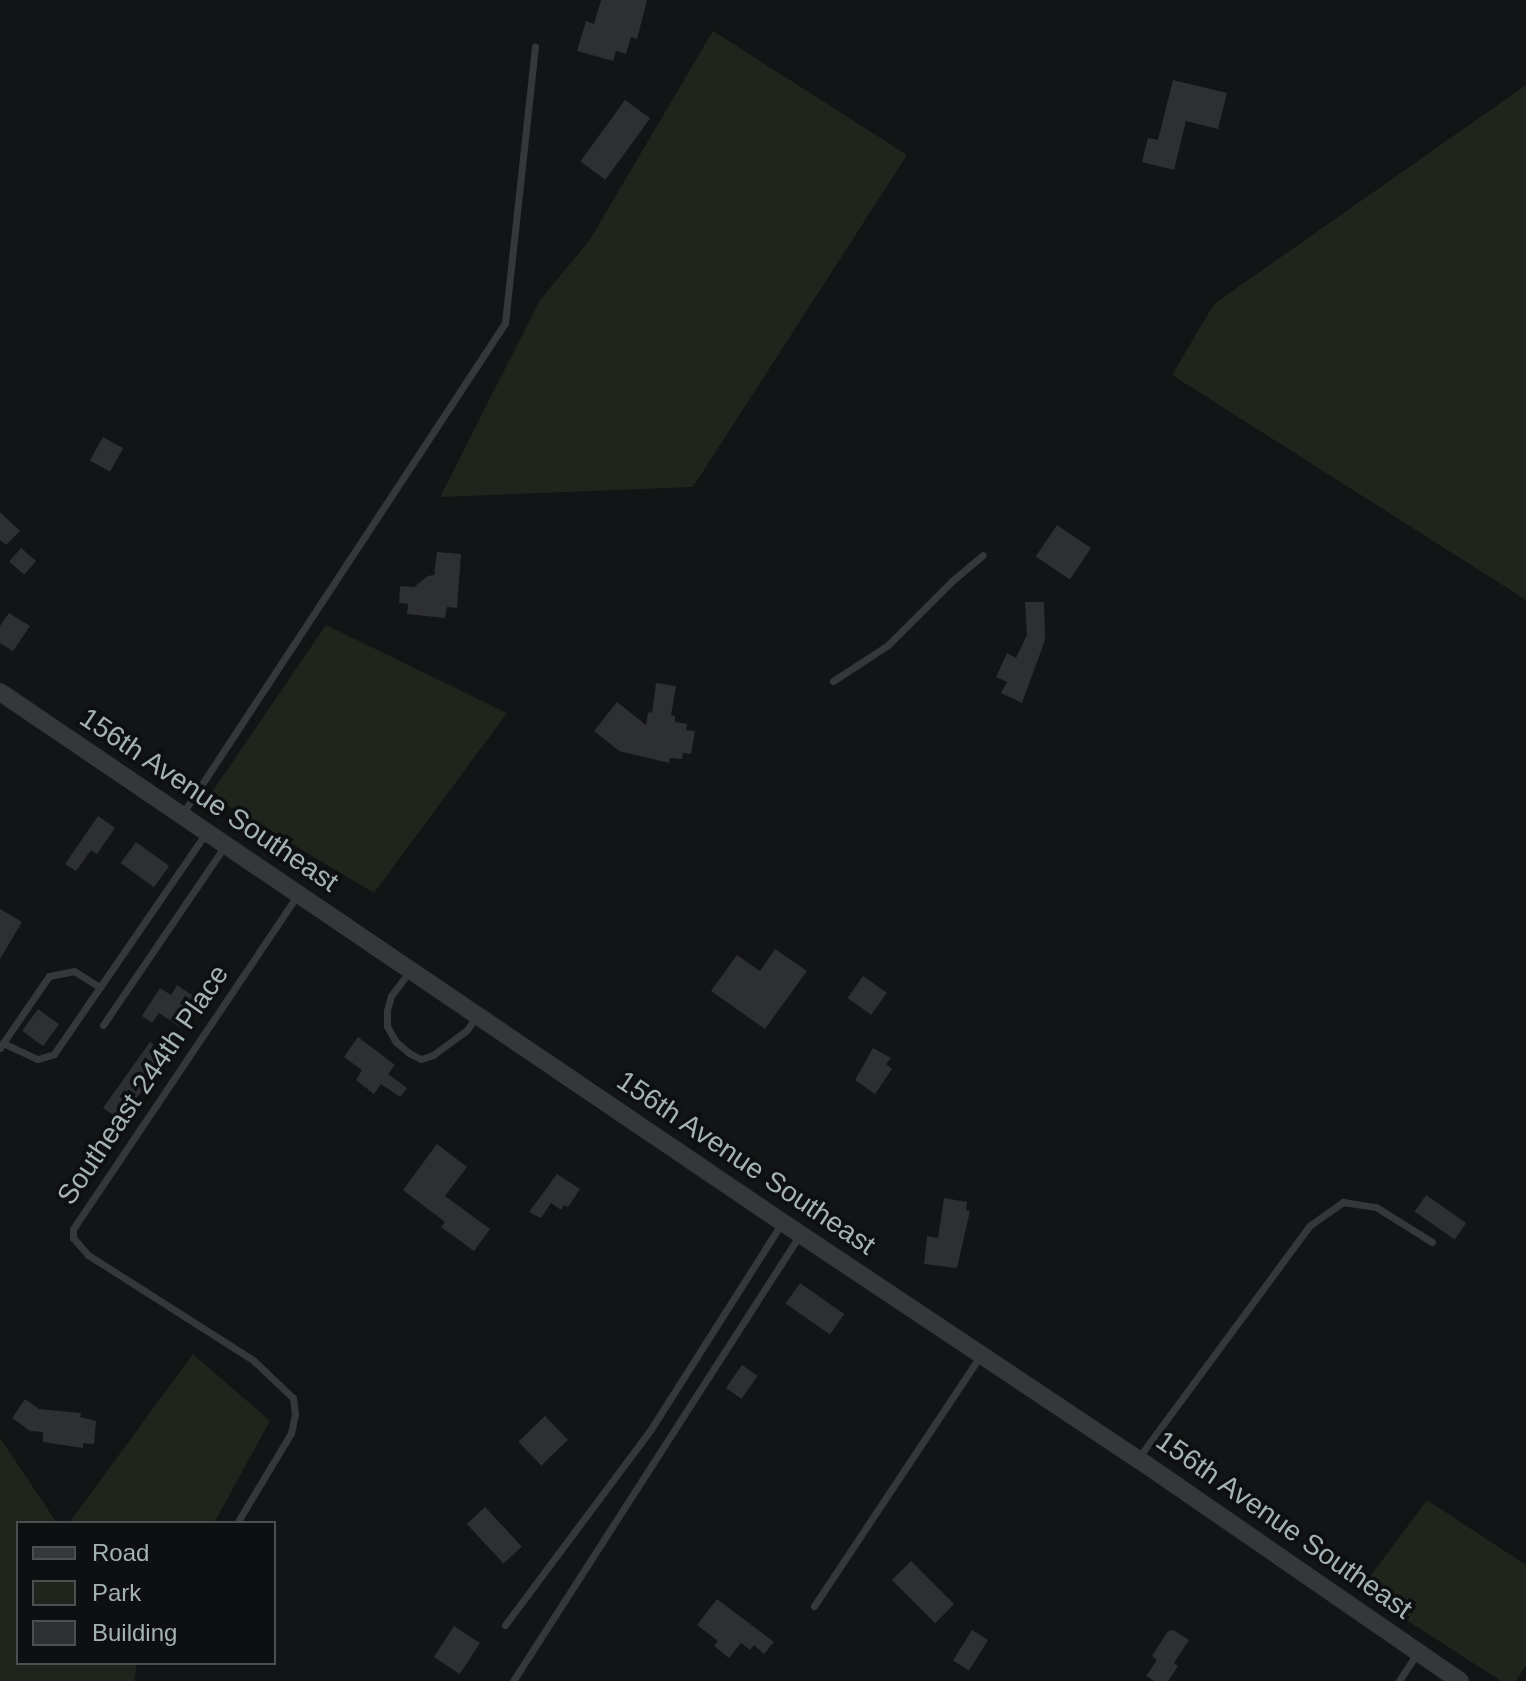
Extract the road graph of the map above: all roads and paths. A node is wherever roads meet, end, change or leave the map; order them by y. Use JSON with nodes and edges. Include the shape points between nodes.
{"nodes":[{"id":1,"x":535,"y":47,"type":"dead end"},
{"id":2,"x":983,"y":555,"type":"dead end"},
{"id":3,"x":833,"y":681,"type":"dead end"},
{"id":4,"x":2,"y":697,"type":"edge"},
{"id":5,"x":181,"y":815,"type":"junction"},
{"id":6,"x":206,"y":832,"type":"junction"},
{"id":7,"x":226,"y":845,"type":"junction"},
{"id":8,"x":298,"y":894,"type":"junction"},
{"id":9,"x":410,"y":970,"type":"junction"},
{"id":10,"x":100,"y":987,"type":"junction"},
{"id":11,"x":477,"y":1016,"type":"junction"},
{"id":12,"x":103,"y":1025,"type":"dead end"},
{"id":13,"x":1,"y":1046,"type":"edge"},
{"id":14,"x":782,"y":1222,"type":"junction"},
{"id":15,"x":800,"y":1234,"type":"junction"},
{"id":16,"x":1432,"y":1242,"type":"dead end"},
{"id":17,"x":982,"y":1353,"type":"junction"},
{"id":18,"x":1138,"y":1459,"type":"junction"},
{"id":19,"x":238,"y":1521,"type":"edge"},
{"id":20,"x":814,"y":1606,"type":"dead end"},
{"id":21,"x":505,"y":1625,"type":"dead end"},
{"id":22,"x":1418,"y":1652,"type":"junction"},
{"id":23,"x":513,"y":1681,"type":"edge"},
{"id":24,"x":1399,"y":1681,"type":"edge"},
{"id":25,"x":1460,"y":1681,"type":"edge"}],
"edges":[{"from":1,"to":5,"type":"lane","via":[[505,323]]},
{"from":2,"to":3,"type":"lane","via":[[888,645]]},
{"from":4,"to":5,"type":"street","name":"156th Avenue Southeast"},
{"from":5,"to":6,"type":"street","name":"156th Avenue Southeast"},
{"from":6,"to":7,"type":"street","name":"156th Avenue Southeast"},
{"from":6,"to":10,"type":"lane"},
{"from":7,"to":8,"type":"street","name":"156th Avenue Southeast"},
{"from":7,"to":12,"type":"lane"},
{"from":8,"to":9,"type":"street","name":"156th Avenue Southeast"},
{"from":8,"to":19,"type":"lane","name":"Southeast 244th Place","via":[[73,1229],[73,1238],[88,1255],[253,1360],[293,1398],[291,1433]]},
{"from":9,"to":11,"type":"street","name":"156th Avenue Southeast"},
{"from":9,"to":11,"type":"lane","via":[[387,1010],[387,1026],[409,1053],[421,1059],[433,1055]]},
{"from":10,"to":13,"type":"lane","via":[[54,1054],[38,1059]]},
{"from":10,"to":13,"type":"lane","via":[[74,971],[49,976]]},
{"from":11,"to":14,"type":"street","name":"156th Avenue Southeast"},
{"from":14,"to":15,"type":"street","name":"156th Avenue Southeast"},
{"from":14,"to":21,"type":"lane","via":[[651,1429]]},
{"from":15,"to":17,"type":"street","name":"156th Avenue Southeast"},
{"from":15,"to":23,"type":"lane"},
{"from":16,"to":18,"type":"lane","via":[[1376,1207],[1343,1202],[1309,1226]]},
{"from":17,"to":18,"type":"street","name":"156th Avenue Southeast"},
{"from":17,"to":20,"type":"lane"},
{"from":18,"to":22,"type":"street","name":"156th Avenue Southeast"},
{"from":22,"to":24,"type":"lane"},
{"from":22,"to":25,"type":"street","name":"156th Avenue Southeast"}]}
